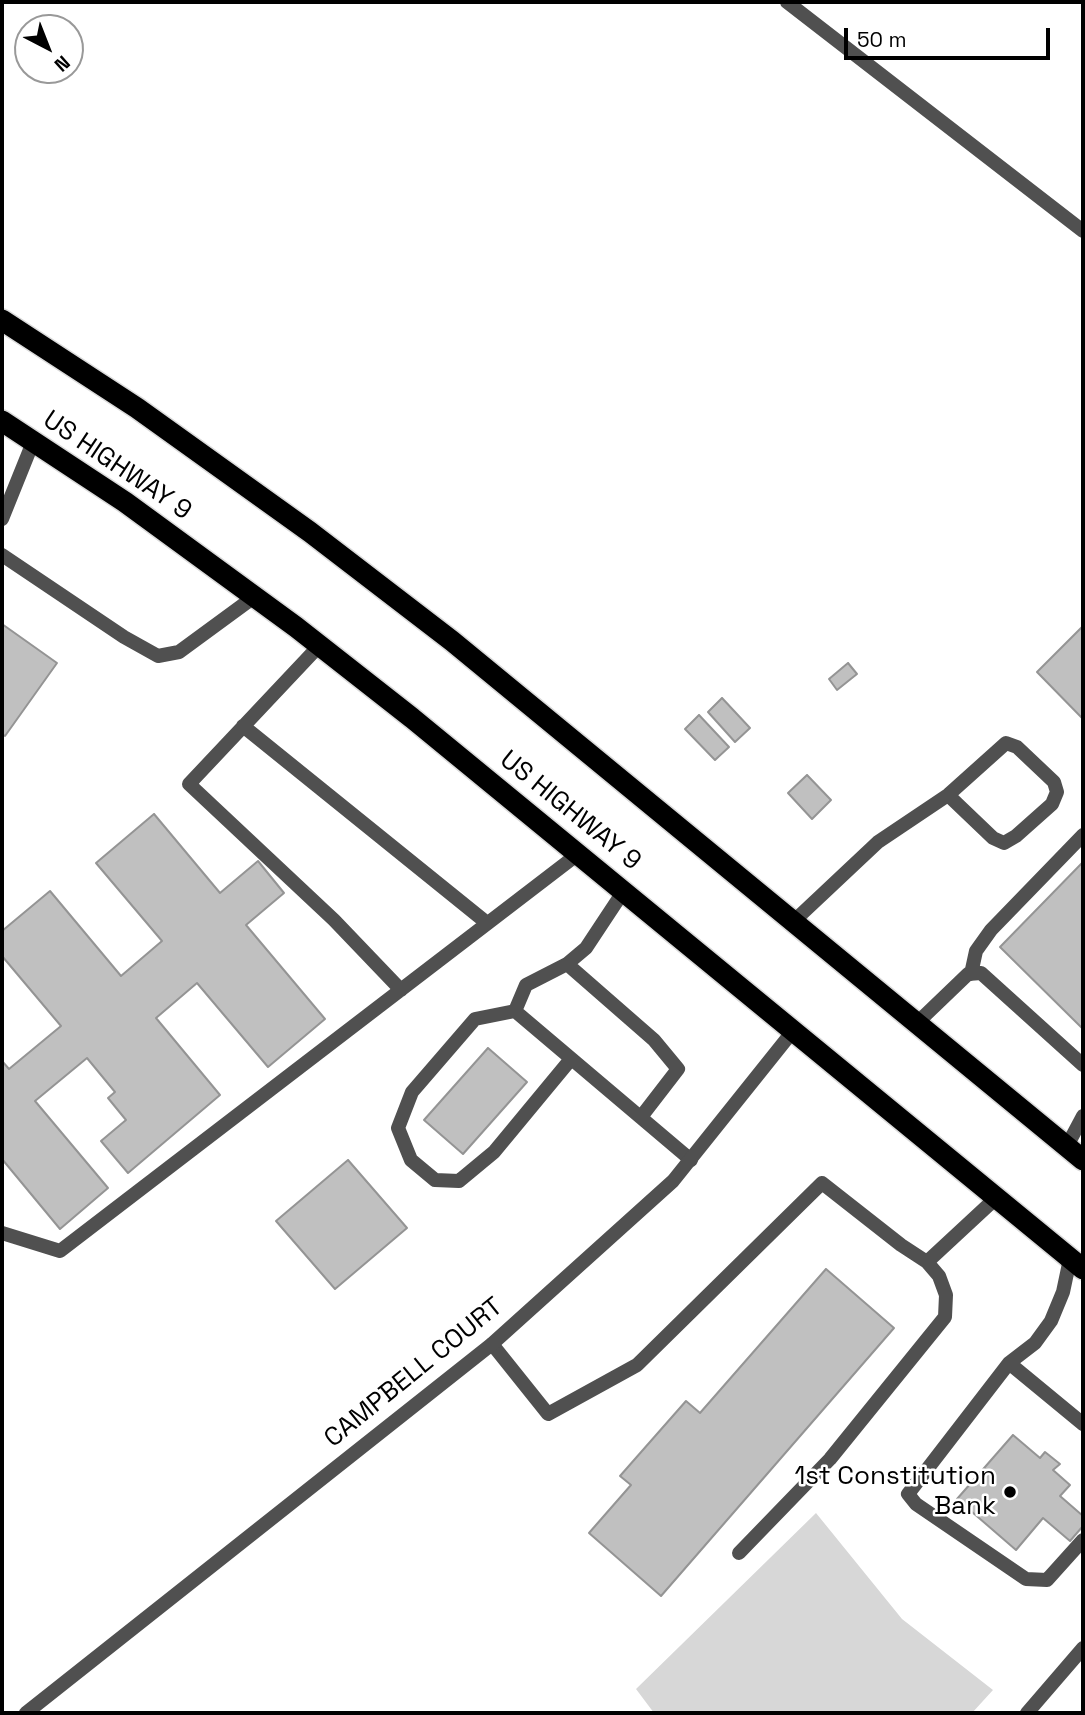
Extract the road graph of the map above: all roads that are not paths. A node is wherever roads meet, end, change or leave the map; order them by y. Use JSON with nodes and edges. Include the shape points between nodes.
{"nodes":[{"id":1,"x":795,"y":4,"type":"edge"},
{"id":2,"x":1083,"y":230,"type":"edge"},
{"id":3,"x":2,"y":320,"type":"edge"},
{"id":4,"x":2,"y":421,"type":"edge"},
{"id":5,"x":33,"y":442,"type":"junction"},
{"id":6,"x":2,"y":519,"type":"edge"},
{"id":7,"x":2,"y":555,"type":"edge"},
{"id":8,"x":254,"y":597,"type":"junction"},
{"id":9,"x":319,"y":646,"type":"junction"},
{"id":10,"x":243,"y":726,"type":"junction"},
{"id":11,"x":948,"y":795,"type":"junction"},
{"id":12,"x":1083,"y":835,"type":"edge"},
{"id":13,"x":578,"y":854,"type":"junction"},
{"id":14,"x":623,"y":892,"type":"junction"},
{"id":15,"x":794,"y":921,"type":"junction"},
{"id":16,"x":487,"y":923,"type":"junction"},
{"id":17,"x":567,"y":964,"type":"junction"},
{"id":18,"x":971,"y":974,"type":"junction"},
{"id":19,"x":401,"y":990,"type":"junction"},
{"id":20,"x":515,"y":1011,"type":"junction"},
{"id":21,"x":917,"y":1023,"type":"junction"},
{"id":22,"x":793,"y":1031,"type":"junction"},
{"id":23,"x":571,"y":1059,"type":"junction"},
{"id":24,"x":1083,"y":1065,"type":"edge"},
{"id":25,"x":1083,"y":1116,"type":"edge"},
{"id":26,"x":640,"y":1117,"type":"junction"},
{"id":27,"x":1075,"y":1153,"type":"edge"},
{"id":28,"x":691,"y":1160,"type":"junction"},
{"id":29,"x":996,"y":1198,"type":"junction"},
{"id":30,"x":2,"y":1233,"type":"edge"},
{"id":31,"x":927,"y":1262,"type":"junction"},
{"id":32,"x":1077,"y":1264,"type":"edge"},
{"id":33,"x":492,"y":1344,"type":"junction"},
{"id":34,"x":1009,"y":1363,"type":"junction"},
{"id":35,"x":1083,"y":1424,"type":"edge"},
{"id":36,"x":1083,"y":1540,"type":"edge"},
{"id":37,"x":739,"y":1553,"type":"dead end"},
{"id":38,"x":1083,"y":1648,"type":"edge"},
{"id":39,"x":26,"y":1713,"type":"edge"},
{"id":40,"x":1027,"y":1713,"type":"edge"}],
"edges":[{"from":1,"to":2,"type":"street"},
{"from":3,"to":15,"type":"highway","via":[[137,408],[310,532],[452,641]]},
{"from":4,"to":5,"type":"highway","name":"US HIGHWAY 9"},
{"from":5,"to":6,"type":"street"},
{"from":5,"to":8,"type":"highway","name":"US HIGHWAY 9","via":[[125,502]]},
{"from":7,"to":8,"type":"street","via":[[158,656],[179,652]]},
{"from":8,"to":9,"type":"highway","name":"US HIGHWAY 9"},
{"from":9,"to":10,"type":"street"},
{"from":9,"to":13,"type":"highway","name":"US HIGHWAY 9"},
{"from":10,"to":16,"type":"street"},
{"from":10,"to":19,"type":"street","via":[[189,784],[334,920]]},
{"from":11,"to":11,"type":"street","via":[[1006,743],[1017,747],[1054,782],[1057,792],[1052,804],[1004,843]]},
{"from":11,"to":15,"type":"street","via":[[878,842]]},
{"from":12,"to":18,"type":"street","via":[[991,930],[976,951]]},
{"from":13,"to":14,"type":"highway","name":"US HIGHWAY 9"},
{"from":13,"to":16,"type":"street"},
{"from":14,"to":17,"type":"street","via":[[586,948]]},
{"from":14,"to":22,"type":"highway","name":"US HIGHWAY 9"},
{"from":15,"to":21,"type":"highway"},
{"from":16,"to":19,"type":"street"},
{"from":17,"to":20,"type":"street","via":[[526,985]]},
{"from":17,"to":26,"type":"street","via":[[654,1040],[678,1069]]},
{"from":18,"to":21,"type":"street"},
{"from":18,"to":24,"type":"street","via":[[981,973]]},
{"from":19,"to":30,"type":"street","via":[[60,1251]]},
{"from":20,"to":23,"type":"street"},
{"from":20,"to":23,"type":"street","via":[[475,1019],[412,1092],[398,1128],[411,1160],[435,1180],[459,1181],[494,1152]]},
{"from":21,"to":27,"type":"highway"},
{"from":22,"to":28,"type":"street","name":"CAMPBELL COURT"},
{"from":22,"to":29,"type":"highway","name":"US HIGHWAY 9"},
{"from":23,"to":26,"type":"street"},
{"from":25,"to":27,"type":"street"},
{"from":26,"to":28,"type":"street"},
{"from":28,"to":33,"type":"street","name":"CAMPBELL COURT"},
{"from":29,"to":31,"type":"street"},
{"from":29,"to":32,"type":"highway","name":"US HIGHWAY 9"},
{"from":31,"to":33,"type":"street","via":[[822,1183],[637,1365],[548,1414]]},
{"from":31,"to":37,"type":"street","via":[[946,1295],[946,1317],[830,1459]]},
{"from":32,"to":34,"type":"street","via":[[1051,1321],[1035,1343]]},
{"from":33,"to":39,"type":"street","name":"CAMPBELL COURT"},
{"from":34,"to":35,"type":"street"},
{"from":34,"to":36,"type":"street","via":[[908,1494],[1026,1579],[1047,1580]]},
{"from":38,"to":40,"type":"street"}]}
